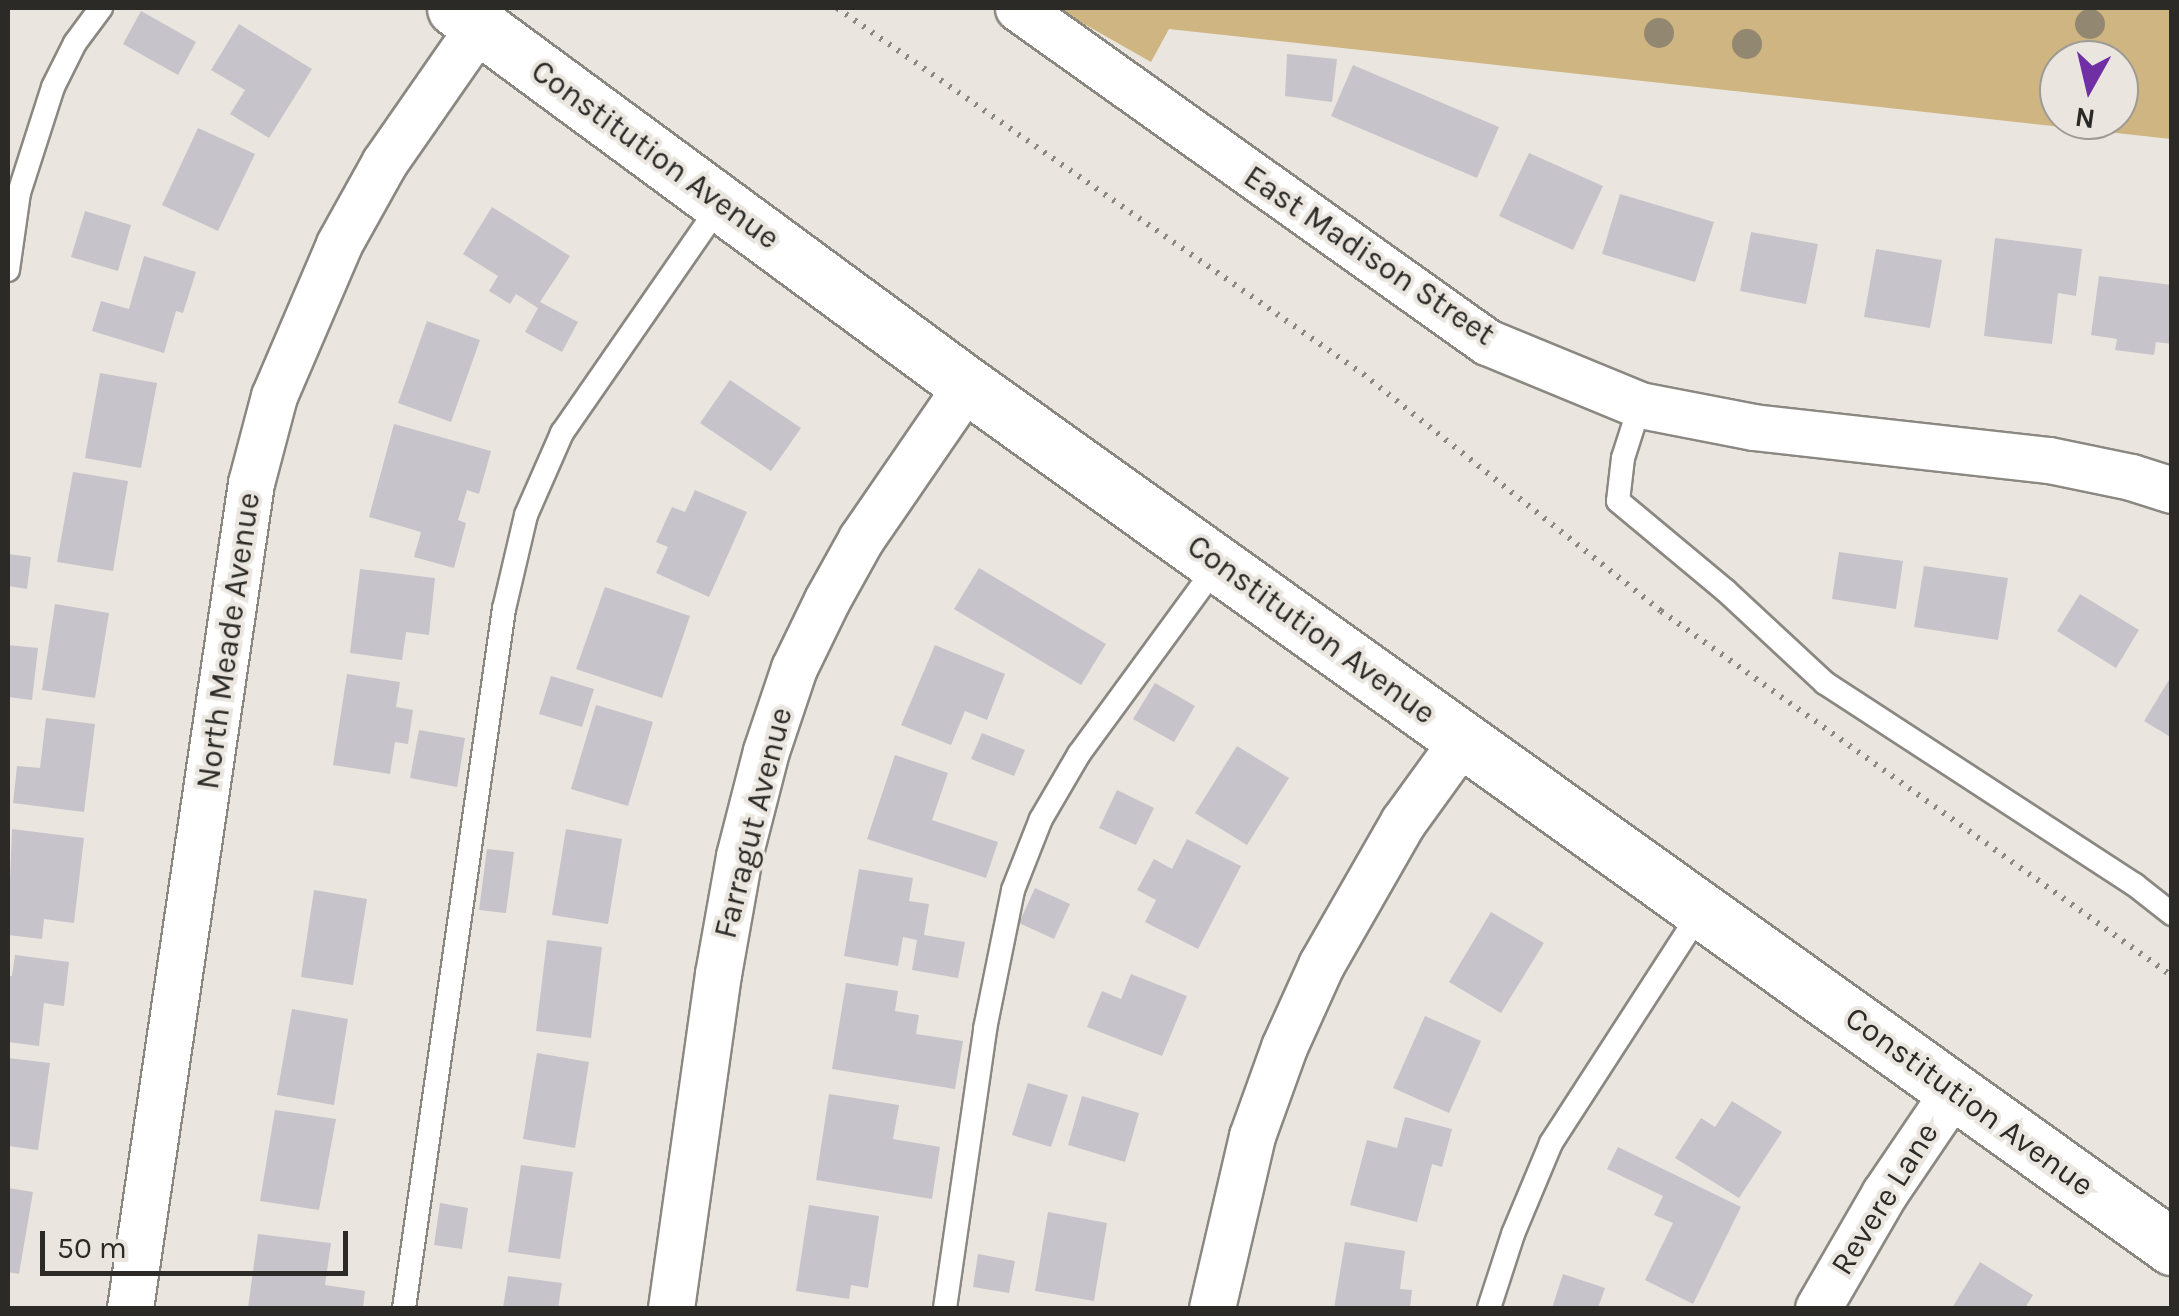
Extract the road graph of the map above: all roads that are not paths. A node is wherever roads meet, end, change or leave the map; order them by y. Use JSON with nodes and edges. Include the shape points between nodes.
{"nodes":[{"id":1,"x":101,"y":8,"type":"edge"},
{"id":2,"x":1018,"y":8,"type":"edge"},
{"id":3,"x":467,"y":16,"type":"edge"},
{"id":4,"x":721,"y":202,"type":"junction"},
{"id":5,"x":8,"y":270,"type":"edge"},
{"id":6,"x":967,"y":385,"type":"junction"},
{"id":7,"x":1640,"y":405,"type":"junction"},
{"id":8,"x":2172,"y":490,"type":"edge"},
{"id":9,"x":1218,"y":564,"type":"junction"},
{"id":10,"x":1463,"y":739,"type":"junction"},
{"id":11,"x":1702,"y":910,"type":"junction"},
{"id":12,"x":2172,"y":914,"type":"edge"},
{"id":13,"x":1953,"y":1092,"type":"junction"},
{"id":14,"x":2172,"y":1247,"type":"edge"},
{"id":15,"x":130,"y":1308,"type":"edge"},
{"id":16,"x":404,"y":1308,"type":"edge"},
{"id":17,"x":670,"y":1308,"type":"edge"},
{"id":18,"x":945,"y":1308,"type":"edge"},
{"id":19,"x":1212,"y":1308,"type":"edge"},
{"id":20,"x":1490,"y":1308,"type":"edge"},
{"id":21,"x":1818,"y":1308,"type":"edge"}],
"edges":[{"from":1,"to":5,"type":"lane","via":[[52,86],[19,193]]},
{"from":2,"to":7,"type":"street","name":"East Madison Street","via":[[1487,342]]},
{"from":3,"to":4,"type":"main road","name":"Constitution Avenue"},
{"from":3,"to":15,"type":"street","name":"North Meade Avenue","via":[[339,244],[274,396],[252,483]]},
{"from":4,"to":6,"type":"main road","name":"Constitution Avenue"},
{"from":4,"to":16,"type":"lane","via":[[562,434],[526,514],[504,610]]},
{"from":6,"to":9,"type":"main road","name":"Constitution Avenue"},
{"from":6,"to":17,"type":"street","name":"Farragut Avenue","via":[[827,600],[794,668],[766,751],[718,974]]},
{"from":7,"to":8,"type":"street","name":"East Madison Street","via":[[1752,427],[2050,460]]},
{"from":7,"to":12,"type":"lane","via":[[1622,458],[1618,501],[1825,683]]},
{"from":9,"to":10,"type":"main road","name":"Constitution Avenue"},
{"from":9,"to":18,"type":"lane","via":[[1080,754],[1041,819],[1013,890],[985,1029]]},
{"from":10,"to":11,"type":"main road","name":"Constitution Avenue"},
{"from":10,"to":19,"type":"street","via":[[1378,865],[1321,965],[1284,1048],[1229,1218]]},
{"from":11,"to":13,"type":"main road","name":"Constitution Avenue"},
{"from":11,"to":20,"type":"lane","via":[[1550,1143]]},
{"from":13,"to":14,"type":"main road","name":"Constitution Avenue"},
{"from":13,"to":21,"type":"street","name":"Revere Lane"}]}
